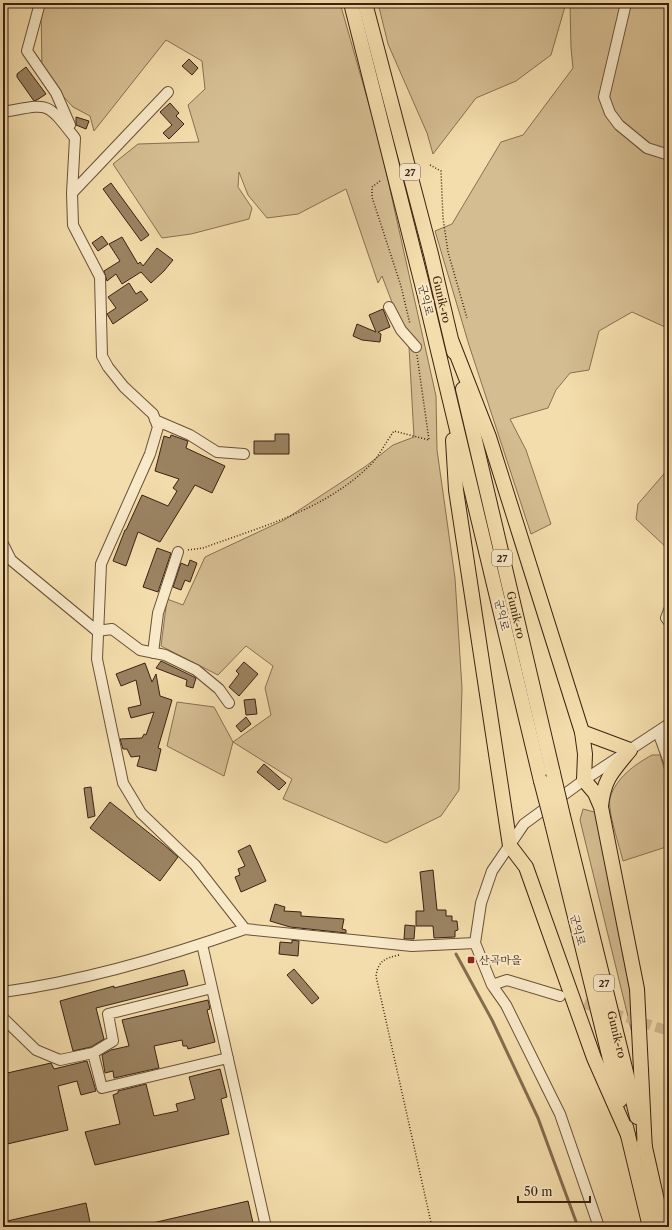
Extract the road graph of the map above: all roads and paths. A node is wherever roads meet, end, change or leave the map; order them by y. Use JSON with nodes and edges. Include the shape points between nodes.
{"nodes":[{"id":1,"x":40,"y":3,"type":"edge"},
{"id":2,"x":351,"y":3,"type":"edge"},
{"id":3,"x":365,"y":3,"type":"edge"},
{"id":4,"x":626,"y":3,"type":"edge"},
{"id":5,"x":168,"y":92,"type":"dead end"},
{"id":6,"x":3,"y":112,"type":"edge"},
{"id":7,"x":75,"y":138,"type":"junction"},
{"id":8,"x":669,"y":155,"type":"edge"},
{"id":9,"x":430,"y":165,"type":"dead end"},
{"id":10,"x":380,"y":181,"type":"dead end"},
{"id":11,"x":72,"y":193,"type":"junction"},
{"id":12,"x":389,"y":307,"type":"dead end"},
{"id":13,"x":467,"y":318,"type":"dead end"},
{"id":14,"x":410,"y":324,"type":"dead end"},
{"id":15,"x":452,"y":342,"type":"junction"},
{"id":16,"x":416,"y":347,"type":"joint"},
{"id":17,"x":451,"y":404,"type":"junction"},
{"id":18,"x":155,"y":420,"type":"junction"},
{"id":19,"x":244,"y":454,"type":"dead end"},
{"id":20,"x":3,"y":544,"type":"edge"},
{"id":21,"x":178,"y":552,"type":"joint"},
{"id":22,"x":669,"y":610,"type":"edge"},
{"id":23,"x":669,"y":622,"type":"edge"},
{"id":24,"x":97,"y":631,"type":"junction"},
{"id":25,"x":153,"y":653,"type":"junction"},
{"id":26,"x":229,"y":703,"type":"dead end"},
{"id":27,"x":669,"y":724,"type":"edge"},
{"id":28,"x":582,"y":732,"type":"junction"},
{"id":29,"x":658,"y":732,"type":"junction"},
{"id":30,"x":630,"y":750,"type":"junction"},
{"id":31,"x":669,"y":762,"type":"edge"},
{"id":32,"x":584,"y":780,"type":"junction"},
{"id":33,"x":601,"y":807,"type":"junction"},
{"id":34,"x":558,"y":820,"type":"junction"},
{"id":35,"x":510,"y":846,"type":"junction"},
{"id":36,"x":245,"y":929,"type":"junction"},
{"id":37,"x":475,"y":943,"type":"junction"},
{"id":38,"x":202,"y":944,"type":"junction"},
{"id":39,"x":412,"y":946,"type":"junction"},
{"id":40,"x":492,"y":985,"type":"junction"},
{"id":41,"x":212,"y":988,"type":"junction"},
{"id":42,"x":3,"y":992,"type":"edge"},
{"id":43,"x":560,"y":996,"type":"tunnel mouth"},
{"id":44,"x":3,"y":1018,"type":"edge"},
{"id":45,"x":93,"y":1053,"type":"junction"},
{"id":46,"x":228,"y":1058,"type":"junction"},
{"id":47,"x":628,"y":1135,"type":"junction"},
{"id":48,"x":646,"y":1151,"type":"junction"},
{"id":49,"x":266,"y":1227,"type":"edge"},
{"id":50,"x":432,"y":1227,"type":"edge"},
{"id":51,"x":599,"y":1227,"type":"edge"},
{"id":52,"x":650,"y":1227,"type":"edge"},
{"id":53,"x":663,"y":1227,"type":"edge"}],
"edges":[{"from":1,"to":7,"type":"street","via":[[27,51],[56,93]]},
{"from":2,"to":17,"type":"highway","name":"군익로","number":"27"},
{"from":3,"to":15,"type":"highway","name":"Gunik-ro","number":"27"},
{"from":4,"to":8,"type":"street","via":[[604,97],[610,113],[619,125],[646,148]]},
{"from":5,"to":11,"type":"street"},
{"from":6,"to":7,"type":"street","via":[[42,106],[53,110]]},
{"from":7,"to":11,"type":"street"},
{"from":9,"to":13,"type":"path","via":[[441,171],[443,218],[448,252]]},
{"from":10,"to":14,"type":"path","via":[[372,187],[372,197],[401,286]]},
{"from":11,"to":18,"type":"street","via":[[73,225],[100,278],[102,356],[124,387],[153,414]]},
{"from":12,"to":16,"type":"street","via":[[401,330]]},
{"from":15,"to":28,"type":"highway","via":[[489,437]]},
{"from":15,"to":34,"type":"highway","name":"Gunik-ro","number":"27","bridge":true,"via":[[553,773]]},
{"from":16,"to":21,"type":"path","via":[[429,440],[394,431],[368,468],[337,492],[306,510],[203,548]]},
{"from":17,"to":34,"type":"highway","name":"군익로","number":"27","bridge":true,"via":[[541,781]]},
{"from":17,"to":35,"type":"highway","via":[[456,490]]},
{"from":18,"to":19,"type":"street","via":[[190,435],[217,452]]},
{"from":18,"to":24,"type":"street","via":[[158,427],[150,454],[102,564]]},
{"from":20,"to":24,"type":"street","via":[[11,560]]},
{"from":21,"to":25,"type":"street","via":[[158,612]]},
{"from":22,"to":23,"type":"street","via":[[666,618]]},
{"from":24,"to":25,"type":"street","via":[[112,629],[140,650]]},
{"from":24,"to":36,"type":"street","via":[[97,659],[123,783],[141,813],[195,865]]},
{"from":25,"to":26,"type":"street","via":[[196,670],[219,689]]},
{"from":27,"to":29,"type":"street"},
{"from":28,"to":30,"type":"highway"},
{"from":28,"to":32,"type":"highway","via":[[585,754]]},
{"from":29,"to":30,"type":"street"},
{"from":29,"to":31,"type":"street"},
{"from":30,"to":32,"type":"street"},
{"from":30,"to":33,"type":"highway","via":[[607,778]]},
{"from":32,"to":33,"type":"highway","via":[[595,793]]},
{"from":32,"to":35,"type":"street","via":[[524,824]]},
{"from":33,"to":48,"type":"highway","via":[[637,989]]},
{"from":34,"to":47,"type":"highway","name":"군익로","number":"27"},
{"from":34,"to":48,"type":"highway","name":"Gunik-ro","number":"27"},
{"from":35,"to":37,"type":"street","via":[[492,871],[481,903]]},
{"from":35,"to":47,"type":"highway","via":[[526,867],[594,1058]]},
{"from":36,"to":38,"type":"street"},
{"from":36,"to":39,"type":"street"},
{"from":37,"to":39,"type":"street"},
{"from":37,"to":40,"type":"street"},
{"from":38,"to":41,"type":"street"},
{"from":38,"to":42,"type":"street","via":[[51,986]]},
{"from":39,"to":50,"type":"path","via":[[402,954],[382,960],[376,976]]},
{"from":40,"to":43,"type":"street","via":[[507,980]]},
{"from":40,"to":51,"type":"street","via":[[506,1005],[560,1114]]},
{"from":41,"to":45,"type":"street","via":[[108,1014],[113,1041]]},
{"from":41,"to":46,"type":"street"},
{"from":44,"to":45,"type":"street","via":[[36,1050],[60,1060]]},
{"from":45,"to":46,"type":"street","via":[[102,1088]]},
{"from":46,"to":49,"type":"street"},
{"from":47,"to":52,"type":"highway","name":"군익로","number":"27"},
{"from":48,"to":53,"type":"highway","name":"Gunik-ro","number":"27"}]}
